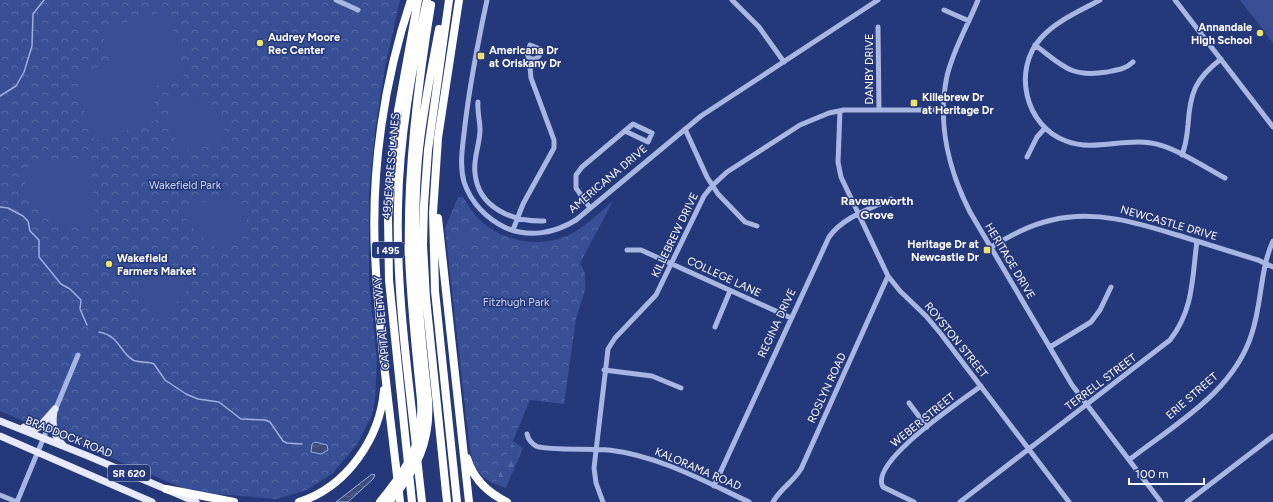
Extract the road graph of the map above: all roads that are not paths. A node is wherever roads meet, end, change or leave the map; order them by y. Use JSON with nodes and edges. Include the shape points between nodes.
{"nodes":[{"id":1,"x":336,"y":0,"type":"edge"},
{"id":2,"x":411,"y":0,"type":"edge"},
{"id":3,"x":418,"y":0,"type":"edge"},
{"id":4,"x":427,"y":0,"type":"edge"},
{"id":5,"x":432,"y":0,"type":"edge"},
{"id":6,"x":445,"y":0,"type":"edge"},
{"id":7,"x":449,"y":0,"type":"edge"},
{"id":8,"x":459,"y":0,"type":"edge"},
{"id":9,"x":487,"y":0,"type":"edge"},
{"id":10,"x":732,"y":0,"type":"edge"},
{"id":11,"x":878,"y":0,"type":"edge"},
{"id":12,"x":978,"y":0,"type":"edge"},
{"id":13,"x":1100,"y":0,"type":"edge"},
{"id":14,"x":1175,"y":0,"type":"edge"},
{"id":15,"x":358,"y":10,"type":"dead end"},
{"id":16,"x":944,"y":10,"type":"dead end"},
{"id":17,"x":969,"y":21,"type":"junction"},
{"id":18,"x":878,"y":27,"type":"dead end"},
{"id":19,"x":1035,"y":45,"type":"junction"},
{"id":20,"x":1221,"y":59,"type":"junction"},
{"id":21,"x":533,"y":60,"type":"dead end"},
{"id":22,"x":784,"y":62,"type":"junction"},
{"id":23,"x":1133,"y":62,"type":"dead end"},
{"id":24,"x":478,"y":102,"type":"dead end"},
{"id":25,"x":879,"y":110,"type":"junction"},
{"id":26,"x":944,"y":110,"type":"junction"},
{"id":27,"x":840,"y":111,"type":"junction"},
{"id":28,"x":1273,"y":126,"type":"edge"},
{"id":29,"x":1045,"y":128,"type":"junction"},
{"id":30,"x":685,"y":129,"type":"junction"},
{"id":31,"x":625,"y":131,"type":"junction"},
{"id":32,"x":1182,"y":155,"type":"junction"},
{"id":33,"x":1027,"y":157,"type":"dead end"},
{"id":34,"x":435,"y":169,"type":"junction"},
{"id":35,"x":1225,"y":178,"type":"dead end"},
{"id":36,"x":712,"y":186,"type":"junction"},
{"id":37,"x":891,"y":199,"type":"dead end"},
{"id":38,"x":590,"y":208,"type":"junction"},
{"id":39,"x":858,"y":215,"type":"junction"},
{"id":40,"x":517,"y":219,"type":"junction"},
{"id":41,"x":544,"y":221,"type":"dead end"},
{"id":42,"x":757,"y":226,"type":"dead end"},
{"id":43,"x":513,"y":230,"type":"junction"},
{"id":44,"x":1197,"y":241,"type":"junction"},
{"id":45,"x":1273,"y":241,"type":"edge"},
{"id":46,"x":991,"y":247,"type":"junction"},
{"id":47,"x":627,"y":250,"type":"dead end"},
{"id":48,"x":672,"y":264,"type":"junction"},
{"id":49,"x":1266,"y":264,"type":"junction"},
{"id":50,"x":1273,"y":268,"type":"edge"},
{"id":51,"x":888,"y":276,"type":"junction"},
{"id":52,"x":1110,"y":288,"type":"dead end"},
{"id":53,"x":730,"y":291,"type":"junction"},
{"id":54,"x":791,"y":318,"type":"junction"},
{"id":55,"x":715,"y":327,"type":"dead end"},
{"id":56,"x":1050,"y":347,"type":"junction"},
{"id":57,"x":383,"y":351,"type":"junction"},
{"id":58,"x":78,"y":355,"type":"dead end"},
{"id":59,"x":604,"y":370,"type":"junction"},
{"id":60,"x":981,"y":386,"type":"junction"},
{"id":61,"x":682,"y":388,"type":"dead end"},
{"id":62,"x":425,"y":400,"type":"junction"},
{"id":63,"x":909,"y":403,"type":"dead end"},
{"id":64,"x":1086,"y":405,"type":"junction"},
{"id":65,"x":55,"y":409,"type":"junction"},
{"id":66,"x":0,"y":421,"type":"edge"},
{"id":67,"x":9,"y":425,"type":"junction"},
{"id":68,"x":927,"y":427,"type":"junction"},
{"id":69,"x":527,"y":434,"type":"dead end"},
{"id":70,"x":462,"y":435,"type":"junction"},
{"id":71,"x":0,"y":436,"type":"edge"},
{"id":72,"x":1273,"y":436,"type":"edge"},
{"id":73,"x":43,"y":438,"type":"junction"},
{"id":74,"x":66,"y":447,"type":"junction"},
{"id":75,"x":595,"y":448,"type":"junction"},
{"id":76,"x":1029,"y":449,"type":"junction"},
{"id":77,"x":38,"y":452,"type":"junction"},
{"id":78,"x":1129,"y":460,"type":"junction"},
{"id":79,"x":714,"y":486,"type":"junction"},
{"id":80,"x":166,"y":489,"type":"junction"},
{"id":81,"x":0,"y":494,"type":"edge"},
{"id":82,"x":17,"y":502,"type":"edge"},
{"id":83,"x":152,"y":502,"type":"edge"},
{"id":84,"x":196,"y":502,"type":"edge"},
{"id":85,"x":234,"y":502,"type":"edge"},
{"id":86,"x":299,"y":502,"type":"edge"},
{"id":87,"x":380,"y":502,"type":"edge"},
{"id":88,"x":389,"y":502,"type":"edge"},
{"id":89,"x":400,"y":502,"type":"edge"},
{"id":90,"x":412,"y":502,"type":"edge"},
{"id":91,"x":422,"y":502,"type":"edge"},
{"id":92,"x":447,"y":502,"type":"edge"},
{"id":93,"x":457,"y":502,"type":"edge"},
{"id":94,"x":469,"y":502,"type":"edge"},
{"id":95,"x":507,"y":502,"type":"edge"},
{"id":96,"x":604,"y":502,"type":"edge"},
{"id":97,"x":749,"y":502,"type":"edge"},
{"id":98,"x":773,"y":502,"type":"edge"},
{"id":99,"x":914,"y":502,"type":"edge"},
{"id":100,"x":960,"y":502,"type":"edge"},
{"id":101,"x":1069,"y":502,"type":"edge"},
{"id":102,"x":1161,"y":502,"type":"edge"},
{"id":103,"x":1187,"y":502,"type":"edge"}],
"edges":[{"from":1,"to":15,"type":"street"},
{"from":2,"to":57,"type":"highway","via":[[399,39],[380,140],[375,253]]},
{"from":3,"to":90,"type":"highway","name":"CAPITAL BELTWAY","number":"I 495","via":[[396,122],[389,181],[388,225],[389,280]]},
{"from":4,"to":91,"type":"highway","name":"495 EXPRESS LANES","number":"I 495","via":[[404,129],[398,226],[402,310]]},
{"from":5,"to":62,"type":"highway","via":[[417,100],[410,186],[410,256]]},
{"from":6,"to":62,"type":"highway","via":[[417,174],[417,286]]},
{"from":7,"to":92,"type":"highway","via":[[428,150],[424,204],[426,298]]},
{"from":8,"to":34,"type":"highway"},
{"from":9,"to":43,"type":"street","name":"AMERICANA DRIVE","via":[[470,84],[461,166],[468,193],[479,208],[494,221]]},
{"from":10,"to":22,"type":"street","via":[[759,27]]},
{"from":11,"to":22,"type":"street","name":"AMERICANA DRIVE"},
{"from":12,"to":17,"type":"street","name":"HERITAGE DRIVE"},
{"from":13,"to":19,"type":"street","via":[[1054,26]]},
{"from":14,"to":20,"type":"street"},
{"from":16,"to":17,"type":"street"},
{"from":17,"to":26,"type":"street","name":"HERITAGE DRIVE","via":[[947,77]]},
{"from":18,"to":25,"type":"street","name":"DANBY DRIVE"},
{"from":19,"to":23,"type":"street","via":[[1078,74],[1121,69]]},
{"from":19,"to":29,"type":"street","via":[[1026,66],[1024,83],[1031,108]]},
{"from":20,"to":28,"type":"street"},
{"from":20,"to":32,"type":"street","via":[[1205,73],[1195,87],[1189,104],[1186,142]]},
{"from":21,"to":40,"type":"street","via":[[530,67],[531,78],[554,140],[554,148]]},
{"from":22,"to":30,"type":"street","name":"AMERICANA DRIVE","via":[[712,108]]},
{"from":24,"to":40,"type":"street","via":[[480,129],[475,159],[476,182],[491,204],[506,215]]},
{"from":25,"to":26,"type":"street","name":"KILLEBREW DRIVE"},
{"from":25,"to":27,"type":"street","name":"KILLEBREW DRIVE"},
{"from":26,"to":46,"type":"street","name":"HERITAGE DRIVE","via":[[946,142],[953,172],[965,201]]},
{"from":27,"to":36,"type":"street","name":"KILLEBREW DRIVE","via":[[820,116],[800,126],[727,172]]},
{"from":27,"to":39,"type":"street","name":"ROYSTON STREET","via":[[839,170]]},
{"from":29,"to":32,"type":"street","via":[[1065,141],[1078,145],[1150,142]]},
{"from":29,"to":33,"type":"street","via":[[1037,137]]},
{"from":30,"to":36,"type":"street"},
{"from":30,"to":38,"type":"street","name":"AMERICANA DRIVE"},
{"from":31,"to":31,"type":"street","via":[[633,124],[652,133],[648,142]]},
{"from":31,"to":38,"type":"street","via":[[576,175],[576,188]]},
{"from":32,"to":35,"type":"street"},
{"from":34,"to":70,"type":"highway","via":[[440,241]]},
{"from":34,"to":93,"type":"highway","via":[[433,220],[436,290]]},
{"from":36,"to":42,"type":"street","via":[[745,222]]},
{"from":36,"to":48,"type":"street","name":"KILLEBREW DRIVE","via":[[700,204]]},
{"from":37,"to":39,"type":"street","name":"REGINA DRIVE"},
{"from":38,"to":43,"type":"street","name":"AMERICANA DRIVE","via":[[569,224],[553,230],[535,233]]},
{"from":39,"to":51,"type":"street","name":"ROYSTON STREET"},
{"from":39,"to":54,"type":"street","name":"REGINA DRIVE","via":[[839,226],[829,237]]},
{"from":40,"to":41,"type":"street"},
{"from":40,"to":43,"type":"street"},
{"from":44,"to":46,"type":"street","name":"NEWCASTLE DRIVE","via":[[1124,220],[1081,216],[1039,224],[1013,234]]},
{"from":44,"to":49,"type":"street","name":"NEWCASTLE DRIVE"},
{"from":44,"to":64,"type":"street","name":"TERRELL STREET","via":[[1191,299],[1176,333],[1158,351]]},
{"from":45,"to":49,"type":"street","name":"ERIE STREET"},
{"from":46,"to":56,"type":"street","name":"HERITAGE DRIVE"},
{"from":47,"to":48,"type":"street","name":"COLLEGE LANE","via":[[641,250]]},
{"from":48,"to":53,"type":"street","name":"COLLEGE LANE"},
{"from":48,"to":59,"type":"street","name":"KILLEBREW DRIVE","via":[[656,295],[610,344]]},
{"from":49,"to":50,"type":"street","name":"NEWCASTLE DRIVE"},
{"from":49,"to":78,"type":"street","name":"ERIE STREET","via":[[1252,334],[1236,368],[1208,399]]},
{"from":51,"to":60,"type":"street","name":"ROYSTON STREET","via":[[926,316]]},
{"from":51,"to":98,"type":"street","name":"ROSLYN ROAD","via":[[801,469]]},
{"from":52,"to":56,"type":"street","via":[[1100,310],[1091,322]]},
{"from":53,"to":54,"type":"street","name":"COLLEGE LANE"},
{"from":53,"to":55,"type":"street"},
{"from":54,"to":79,"type":"street","name":"REGINA DRIVE"},
{"from":56,"to":64,"type":"street","name":"HERITAGE DRIVE"},
{"from":57,"to":86,"type":"highway","via":[[383,398],[380,414],[368,444],[356,461],[334,482]]},
{"from":57,"to":89,"type":"highway"},
{"from":58,"to":65,"type":"street"},
{"from":59,"to":61,"type":"street","via":[[647,375]]},
{"from":59,"to":75,"type":"street","name":"KILLEBREW DRIVE"},
{"from":60,"to":68,"type":"street","name":"WEBER STREET"},
{"from":60,"to":76,"type":"street","name":"ROYSTON STREET"},
{"from":62,"to":87,"type":"highway","bridge":true,"via":[[411,459]]},
{"from":62,"to":88,"type":"highway","bridge":true,"via":[[429,423],[423,450],[411,474]]},
{"from":63,"to":68,"type":"street"},
{"from":64,"to":76,"type":"street","name":"TERRELL STREET"},
{"from":64,"to":78,"type":"street","name":"HERITAGE DRIVE"},
{"from":65,"to":67,"type":"main road","via":[[45,422],[35,429]]},
{"from":65,"to":73,"type":"street"},
{"from":65,"to":74,"type":"main road","via":[[54,432]]},
{"from":66,"to":67,"type":"main road","name":"BRADDOCK ROAD","number":"SR 620"},
{"from":67,"to":73,"type":"main road","name":"BRADDOCK ROAD","number":"SR 620"},
{"from":68,"to":99,"type":"street","name":"WEBER STREET","via":[[898,451],[881,477],[886,489]]},
{"from":69,"to":75,"type":"street","name":"KALORAMA ROAD","via":[[532,443],[541,447]]},
{"from":70,"to":94,"type":"highway"},
{"from":70,"to":95,"type":"highway","via":[[468,461],[475,475],[489,492]]},
{"from":71,"to":77,"type":"main road","number":"SR 620"},
{"from":72,"to":103,"type":"street"},
{"from":73,"to":74,"type":"main road","name":"BRADDOCK ROAD","number":"SR 620"},
{"from":73,"to":77,"type":"street"},
{"from":74,"to":80,"type":"main road","name":"BRADDOCK ROAD","number":"SR 620"},
{"from":75,"to":79,"type":"street","name":"KALORAMA ROAD","via":[[660,462]]},
{"from":75,"to":96,"type":"street","name":"KILLEBREW DRIVE","via":[[594,474]]},
{"from":76,"to":100,"type":"street","name":"TERRELL STREET"},
{"from":76,"to":101,"type":"street","name":"ROYSTON STREET"},
{"from":77,"to":82,"type":"street"},
{"from":77,"to":83,"type":"main road","number":"SR 620"},
{"from":78,"to":102,"type":"street","name":"HERITAGE DRIVE"},
{"from":79,"to":97,"type":"street","name":"KALORAMA ROAD"},
{"from":80,"to":84,"type":"main road","name":"BRADDOCK ROAD","number":"SR 620"},
{"from":80,"to":85,"type":"highway"},
{"from":81,"to":82,"type":"street"}]}
